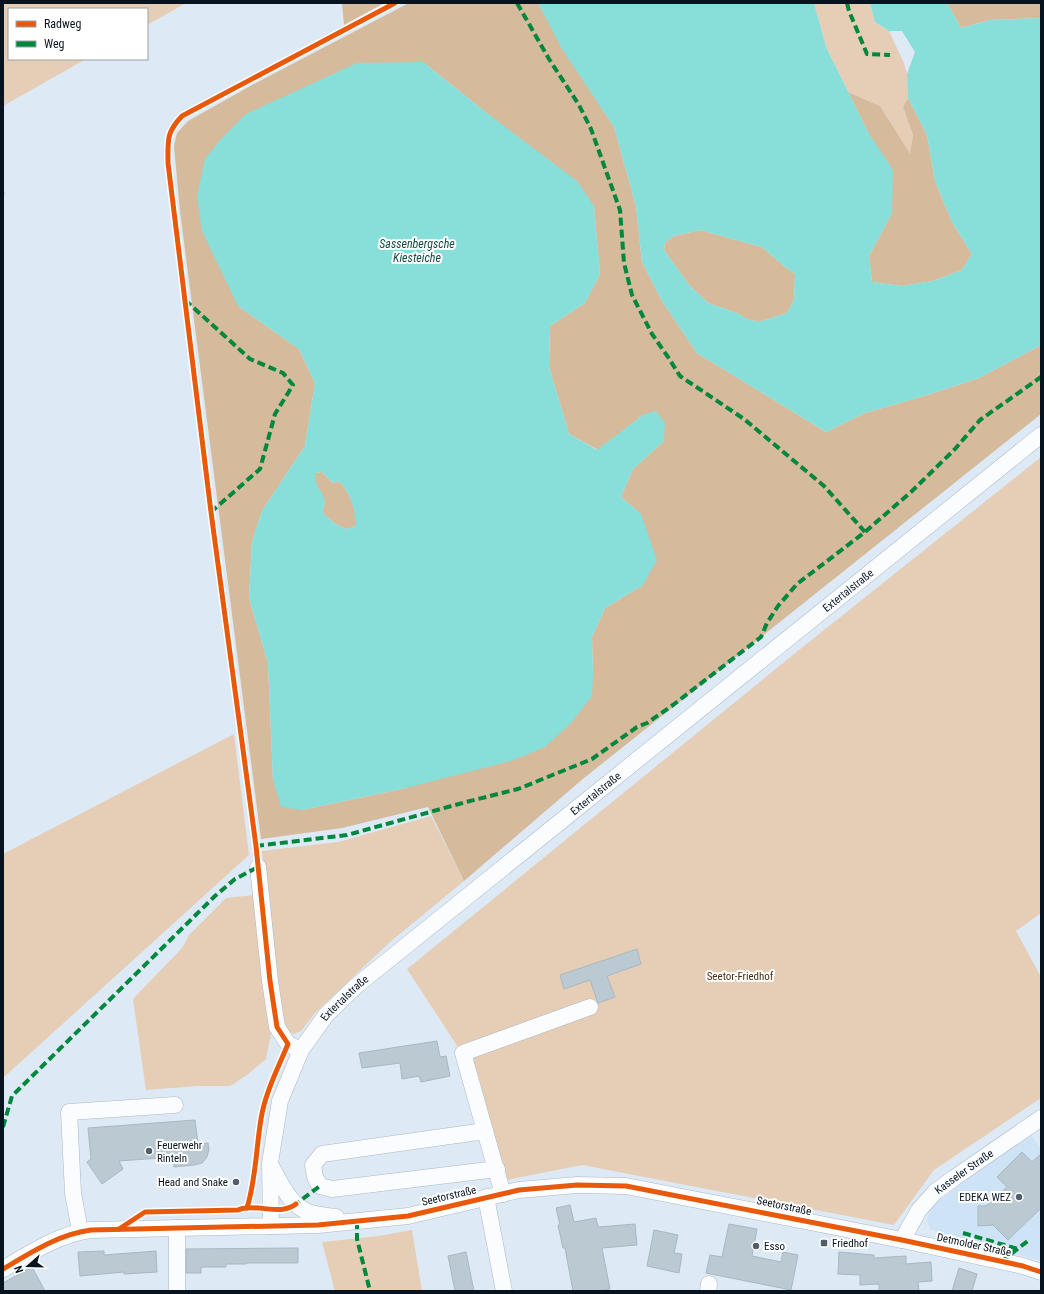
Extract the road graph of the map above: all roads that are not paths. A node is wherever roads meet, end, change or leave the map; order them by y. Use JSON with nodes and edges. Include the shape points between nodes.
{"nodes":[{"id":1,"x":1041,"y":435,"type":"edge"},
{"id":2,"x":258,"y":867,"type":"dead end"},
{"id":3,"x":590,"y":1007,"type":"dead end"},
{"id":4,"x":301,"y":1050,"type":"junction"},
{"id":5,"x":175,"y":1105,"type":"dead end"},
{"id":6,"x":1041,"y":1118,"type":"edge"},
{"id":7,"x":485,"y":1131,"type":"junction"},
{"id":8,"x":270,"y":1163,"type":"junction"},
{"id":9,"x":497,"y":1169,"type":"junction"},
{"id":10,"x":503,"y":1194,"type":"junction"},
{"id":11,"x":486,"y":1197,"type":"junction"},
{"id":12,"x":357,"y":1221,"type":"junction"},
{"id":13,"x":271,"y":1226,"type":"junction"},
{"id":14,"x":177,"y":1228,"type":"junction"},
{"id":15,"x":80,"y":1231,"type":"junction"},
{"id":16,"x":902,"y":1240,"type":"junction"},
{"id":17,"x":3,"y":1269,"type":"edge"},
{"id":18,"x":1041,"y":1272,"type":"edge"},
{"id":19,"x":177,"y":1291,"type":"edge"},
{"id":20,"x":504,"y":1291,"type":"edge"}],
"edges":[{"from":1,"to":4,"type":"street","name":"Extertalstraße","via":[[356,986],[326,1016]]},
{"from":2,"to":4,"type":"street","via":[[277,1027],[288,1044]]},
{"from":3,"to":7,"type":"street","via":[[463,1053]]},
{"from":4,"to":8,"type":"street","name":"Extertalstraße","via":[[280,1101]]},
{"from":5,"to":15,"type":"street","via":[[69,1112],[73,1193]]},
{"from":6,"to":16,"type":"street","name":"Kasseler Straße","via":[[935,1192],[919,1210]]},
{"from":7,"to":9,"type":"street"},
{"from":7,"to":9,"type":"street","via":[[322,1154],[313,1165],[315,1177],[320,1186],[332,1189]]},
{"from":8,"to":12,"type":"street","via":[[288,1196],[296,1204],[310,1212]]},
{"from":8,"to":13,"type":"street","name":"Extertalstraße"},
{"from":9,"to":10,"type":"street"},
{"from":10,"to":11,"type":"street","name":"Seetorstraße"},
{"from":10,"to":16,"type":"street","name":"Seetorstraße","via":[[519,1190],[578,1185],[626,1186]]},
{"from":11,"to":12,"type":"street","name":"Seetorstraße","via":[[408,1216]]},
{"from":11,"to":20,"type":"street"},
{"from":12,"to":13,"type":"street","name":"Seetorstraße"},
{"from":13,"to":14,"type":"street","name":"Seetorstraße"},
{"from":14,"to":15,"type":"street","name":"Seetorstraße"},
{"from":14,"to":19,"type":"street"},
{"from":15,"to":17,"type":"street","name":"Seetorstraße","via":[[51,1242]]},
{"from":16,"to":18,"type":"street","name":"Detmolder Straße"}]}
